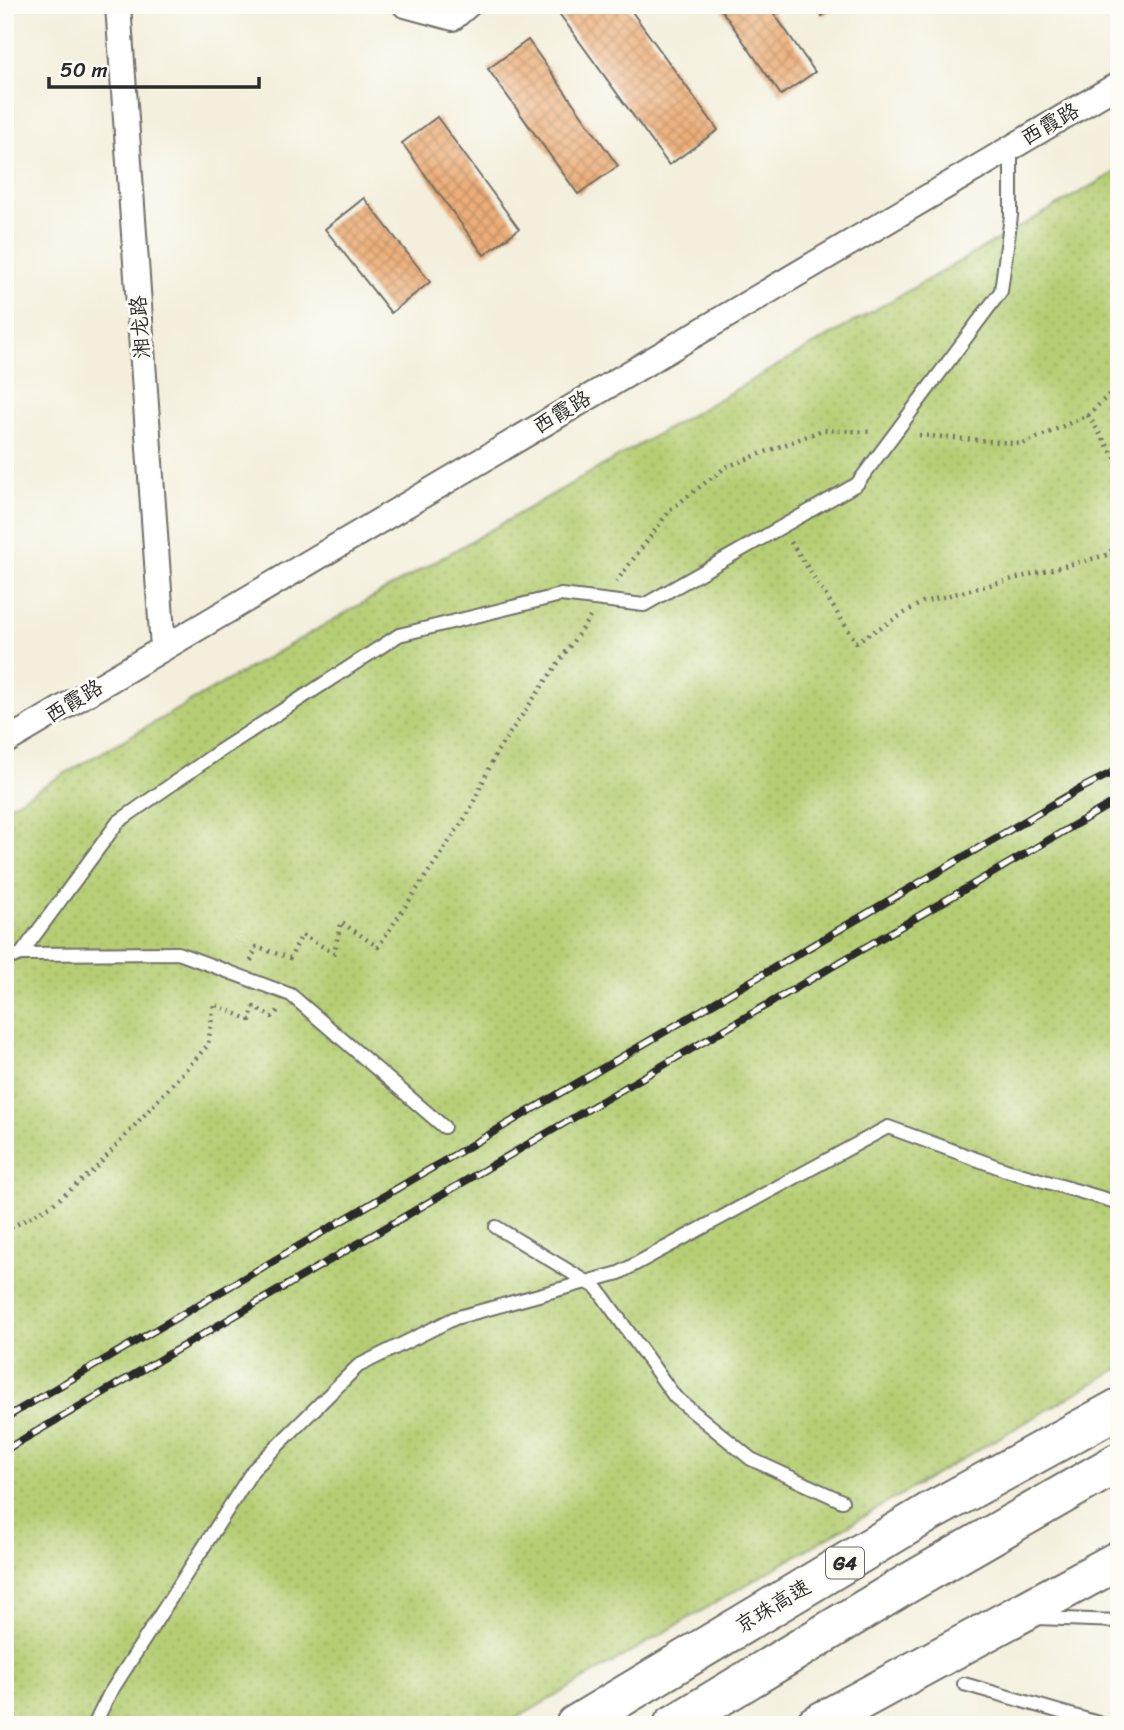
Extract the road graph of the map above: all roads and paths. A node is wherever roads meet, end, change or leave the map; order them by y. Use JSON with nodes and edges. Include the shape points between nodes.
{"nodes":[{"id":1,"x":118,"y":5,"type":"edge"},
{"id":2,"x":405,"y":5,"type":"edge"},
{"id":3,"x":468,"y":5,"type":"edge"},
{"id":4,"x":1119,"y":84,"type":"edge"},
{"id":5,"x":1011,"y":146,"type":"junction"},
{"id":6,"x":1119,"y":385,"type":"edge"},
{"id":7,"x":1088,"y":415,"type":"junction"},
{"id":8,"x":895,"y":433,"type":"junction"},
{"id":9,"x":1119,"y":464,"type":"edge"},
{"id":10,"x":781,"y":527,"type":"junction"},
{"id":11,"x":1119,"y":543,"type":"edge"},
{"id":12,"x":602,"y":600,"type":"junction"},
{"id":13,"x":163,"y":648,"type":"junction"},
{"id":14,"x":5,"y":742,"type":"edge"},
{"id":15,"x":20,"y":954,"type":"junction"},
{"id":16,"x":5,"y":960,"type":"edge"},
{"id":17,"x":244,"y":978,"type":"junction"},
{"id":18,"x":291,"y":995,"type":"junction"},
{"id":19,"x":444,"y":1127,"type":"dead end"},
{"id":20,"x":1119,"y":1203,"type":"edge"},
{"id":21,"x":496,"y":1227,"type":"dead end"},
{"id":22,"x":5,"y":1231,"type":"edge"},
{"id":23,"x":589,"y":1283,"type":"junction"},
{"id":24,"x":1119,"y":1394,"type":"edge"},
{"id":25,"x":1119,"y":1408,"type":"edge"},
{"id":26,"x":1119,"y":1462,"type":"edge"},
{"id":27,"x":842,"y":1501,"type":"dead end"},
{"id":28,"x":928,"y":1513,"type":"junction"},
{"id":29,"x":1119,"y":1560,"type":"edge"},
{"id":30,"x":1012,"y":1617,"type":"junction"},
{"id":31,"x":1119,"y":1621,"type":"edge"},
{"id":32,"x":964,"y":1684,"type":"dead end"},
{"id":33,"x":94,"y":1725,"type":"edge"},
{"id":34,"x":575,"y":1725,"type":"edge"},
{"id":35,"x":673,"y":1725,"type":"edge"},
{"id":36,"x":815,"y":1725,"type":"edge"},
{"id":37,"x":1105,"y":1725,"type":"edge"}],
"edges":[{"from":1,"to":13,"type":"street","name":"湘龙路"},
{"from":2,"to":3,"type":"street","via":[[453,18]]},
{"from":4,"to":5,"type":"street","name":"西霞路"},
{"from":5,"to":8,"type":"lane","via":[[1011,216],[1001,292]]},
{"from":5,"to":13,"type":"street","name":"西霞路"},
{"from":6,"to":7,"type":"path"},
{"from":7,"to":8,"type":"path","via":[[1023,444]]},
{"from":7,"to":9,"type":"path"},
{"from":8,"to":10,"type":"lane","via":[[857,484]]},
{"from":8,"to":12,"type":"path","via":[[822,430],[726,467],[671,509]]},
{"from":10,"to":11,"type":"path","via":[[856,642],[923,602],[1107,555]]},
{"from":10,"to":12,"type":"lane","via":[[644,604]]},
{"from":12,"to":15,"type":"lane","via":[[561,595],[400,635],[118,822]]},
{"from":12,"to":17,"type":"path","via":[[496,753],[469,812],[378,947],[341,922],[334,953],[302,935],[290,958],[256,947]]},
{"from":13,"to":14,"type":"street","name":"西霞路"},
{"from":15,"to":16,"type":"lane"},
{"from":15,"to":17,"type":"lane","via":[[178,953]]},
{"from":17,"to":18,"type":"lane"},
{"from":18,"to":19,"type":"lane"},
{"from":18,"to":22,"type":"path","via":[[272,1017],[254,1007],[250,1020],[214,1004],[208,1045],[96,1168],[52,1205]]},
{"from":20,"to":23,"type":"lane","via":[[1006,1170],[888,1127],[619,1273]]},
{"from":21,"to":23,"type":"lane"},
{"from":23,"to":27,"type":"lane","via":[[675,1396],[751,1459]]},
{"from":23,"to":33,"type":"lane","via":[[455,1318],[358,1366],[253,1470]]},
{"from":24,"to":28,"type":"highway"},
{"from":25,"to":28,"type":"highway","name":"京珠高速","number":"G4"},
{"from":26,"to":35,"type":"highway","number":"G4"},
{"from":28,"to":34,"type":"highway","name":"京珠高速","number":"G4"},
{"from":29,"to":30,"type":"highway"},
{"from":30,"to":31,"type":"lane"},
{"from":30,"to":36,"type":"highway"},
{"from":32,"to":37,"type":"lane"}]}
